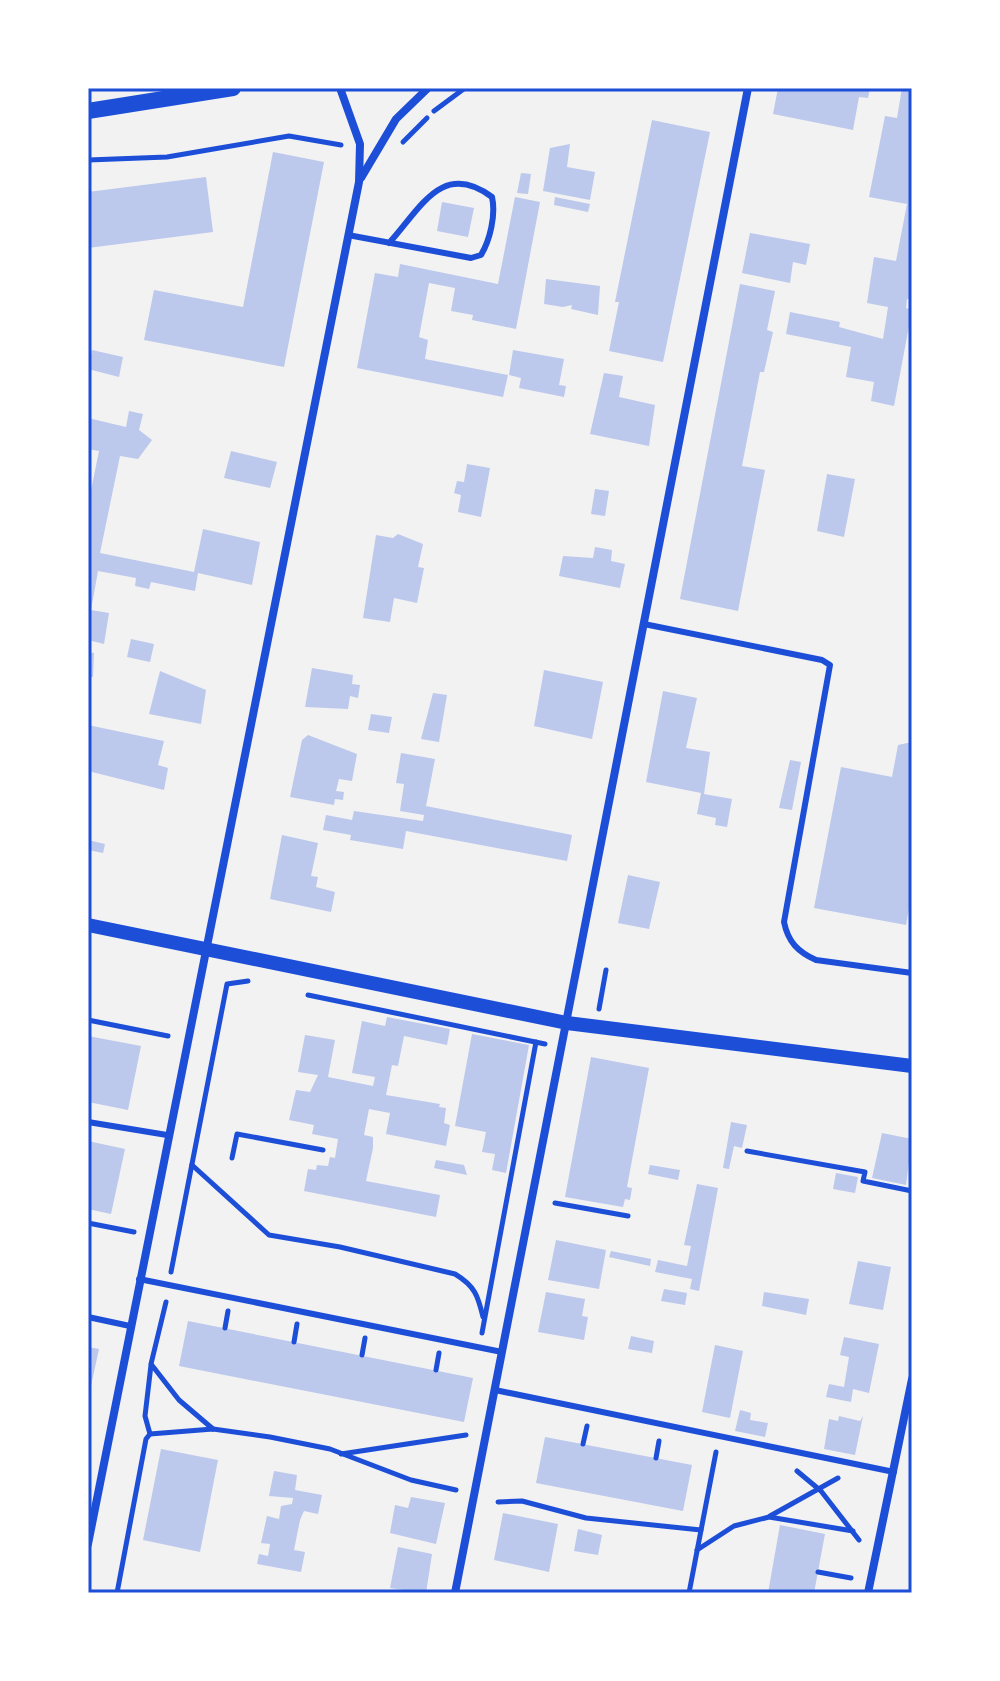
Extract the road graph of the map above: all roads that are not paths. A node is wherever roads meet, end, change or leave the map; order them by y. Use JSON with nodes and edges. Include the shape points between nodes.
{"nodes":[{"id":1,"x":233,"y":88,"type":"edge"},
{"id":2,"x":340,"y":88,"type":"edge"},
{"id":3,"x":428,"y":88,"type":"edge"},
{"id":4,"x":748,"y":88,"type":"edge"},
{"id":5,"x":88,"y":111,"type":"edge"},
{"id":6,"x":359,"y":182,"type":"junction"},
{"id":7,"x":348,"y":235,"type":"junction"},
{"id":8,"x":389,"y":243,"type":"junction"},
{"id":9,"x":644,"y":624,"type":"junction"},
{"id":10,"x":88,"y":925,"type":"edge"},
{"id":11,"x":204,"y":949,"type":"junction"},
{"id":12,"x":912,"y":973,"type":"edge"},
{"id":13,"x":567,"y":1023,"type":"junction"},
{"id":14,"x":912,"y":1066,"type":"edge"},
{"id":15,"x":88,"y":1122,"type":"edge"},
{"id":16,"x":167,"y":1135,"type":"junction"},
{"id":17,"x":139,"y":1279,"type":"junction"},
{"id":18,"x":88,"y":1317,"type":"edge"},
{"id":19,"x":130,"y":1326,"type":"junction"},
{"id":20,"x":502,"y":1352,"type":"junction"},
{"id":21,"x":912,"y":1379,"type":"edge"},
{"id":22,"x":495,"y":1390,"type":"junction"},
{"id":23,"x":894,"y":1472,"type":"junction"},
{"id":24,"x":88,"y":1544,"type":"edge"},
{"id":25,"x":455,"y":1593,"type":"edge"},
{"id":26,"x":868,"y":1593,"type":"edge"}],
"edges":[{"from":1,"to":5,"type":"main road"},
{"from":2,"to":6,"type":"street","via":[[360,144]]},
{"from":3,"to":6,"type":"street","via":[[396,119]]},
{"from":4,"to":9,"type":"street"},
{"from":6,"to":7,"type":"street"},
{"from":7,"to":8,"type":"lane"},
{"from":7,"to":11,"type":"street"},
{"from":8,"to":8,"type":"lane","via":[[471,258],[481,255],[492,197],[467,183],[451,182],[438,189]]},
{"from":9,"to":12,"type":"lane","via":[[830,665],[784,922],[786,935],[816,960]]},
{"from":9,"to":13,"type":"street"},
{"from":10,"to":11,"type":"street"},
{"from":11,"to":13,"type":"street"},
{"from":11,"to":16,"type":"street"},
{"from":13,"to":14,"type":"street"},
{"from":13,"to":20,"type":"street"},
{"from":15,"to":16,"type":"lane"},
{"from":16,"to":17,"type":"street"},
{"from":17,"to":19,"type":"street"},
{"from":17,"to":20,"type":"lane"},
{"from":18,"to":19,"type":"lane"},
{"from":19,"to":24,"type":"street"},
{"from":20,"to":22,"type":"street"},
{"from":21,"to":23,"type":"street"},
{"from":22,"to":23,"type":"lane"},
{"from":22,"to":25,"type":"street"},
{"from":23,"to":26,"type":"street"}]}
